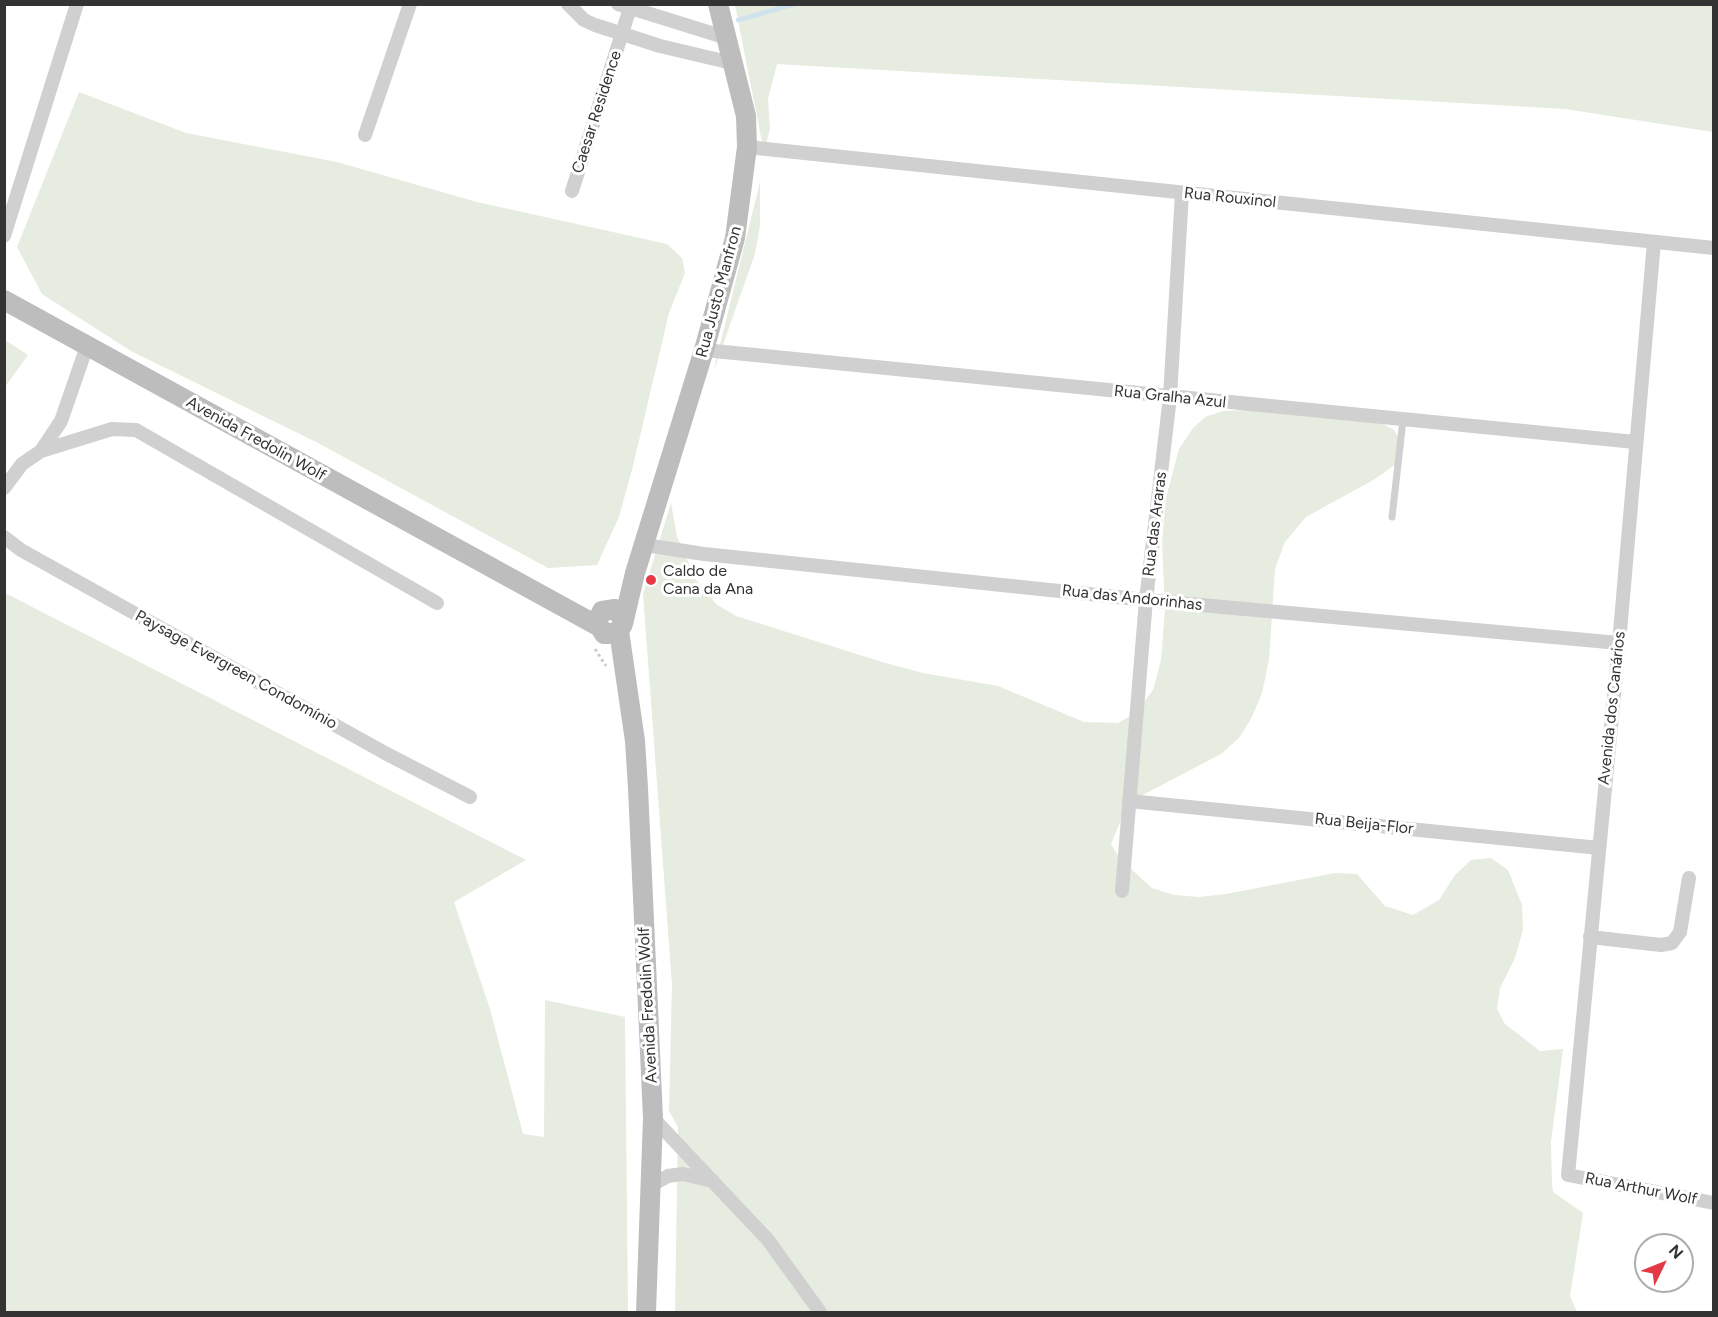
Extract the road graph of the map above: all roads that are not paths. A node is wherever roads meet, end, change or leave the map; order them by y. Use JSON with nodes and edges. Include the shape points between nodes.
{"nodes":[{"id":1,"x":77,"y":4,"type":"edge"},
{"id":2,"x":410,"y":4,"type":"edge"},
{"id":3,"x":568,"y":4,"type":"edge"},
{"id":4,"x":718,"y":4,"type":"edge"},
{"id":5,"x":632,"y":7,"type":"edge"},
{"id":6,"x":622,"y":34,"type":"junction"},
{"id":7,"x":724,"y":37,"type":"junction"},
{"id":8,"x":732,"y":63,"type":"junction"},
{"id":9,"x":364,"y":135,"type":"dead end"},
{"id":10,"x":747,"y":147,"type":"junction"},
{"id":11,"x":573,"y":191,"type":"dead end"},
{"id":12,"x":1182,"y":193,"type":"junction"},
{"id":13,"x":4,"y":236,"type":"edge"},
{"id":14,"x":1654,"y":242,"type":"junction"},
{"id":15,"x":1713,"y":248,"type":"edge"},
{"id":16,"x":4,"y":300,"type":"edge"},
{"id":17,"x":87,"y":346,"type":"junction"},
{"id":18,"x":704,"y":351,"type":"junction"},
{"id":19,"x":1170,"y":397,"type":"junction"},
{"id":20,"x":1404,"y":420,"type":"junction"},
{"id":21,"x":1635,"y":442,"type":"junction"},
{"id":22,"x":41,"y":451,"type":"junction"},
{"id":23,"x":4,"y":488,"type":"edge"},
{"id":24,"x":1392,"y":517,"type":"dead end"},
{"id":25,"x":4,"y":537,"type":"edge"},
{"id":26,"x":645,"y":545,"type":"junction"},
{"id":27,"x":1146,"y":600,"type":"junction"},
{"id":28,"x":437,"y":603,"type":"dead end"},
{"id":29,"x":606,"y":625,"type":"junction"},
{"id":30,"x":1619,"y":643,"type":"junction"},
{"id":31,"x":470,"y":797,"type":"dead end"},
{"id":32,"x":1130,"y":801,"type":"junction"},
{"id":33,"x":1599,"y":848,"type":"junction"},
{"id":34,"x":1689,"y":878,"type":"dead end"},
{"id":35,"x":1122,"y":891,"type":"dead end"},
{"id":36,"x":1590,"y":937,"type":"junction"},
{"id":37,"x":653,"y":1118,"type":"junction"},
{"id":38,"x":1568,"y":1175,"type":"joint"},
{"id":39,"x":713,"y":1181,"type":"junction"},
{"id":40,"x":652,"y":1185,"type":"junction"},
{"id":41,"x":1713,"y":1202,"type":"edge"},
{"id":42,"x":646,"y":1312,"type":"edge"},
{"id":43,"x":820,"y":1312,"type":"edge"}],
"edges":[{"from":1,"to":13,"type":"street"},
{"from":2,"to":9,"type":"street"},
{"from":3,"to":6,"type":"street","name":"Caesar Residence","via":[[584,20]]},
{"from":4,"to":7,"type":"main road","name":"Rua Justo Manfron"},
{"from":5,"to":6,"type":"street","name":"Caesar Residence"},
{"from":5,"to":7,"type":"street","name":"Caesar Residence"},
{"from":6,"to":8,"type":"street","name":"Caesar Residence"},
{"from":6,"to":11,"type":"street","name":"Caesar Residence"},
{"from":7,"to":8,"type":"main road","name":"Rua Justo Manfron"},
{"from":8,"to":10,"type":"main road","name":"Rua Justo Manfron","via":[[746,116]]},
{"from":10,"to":12,"type":"street","name":"Rua Rouxinol"},
{"from":10,"to":18,"type":"main road","name":"Rua Justo Manfron","via":[[735,238]]},
{"from":12,"to":14,"type":"street","name":"Rua Rouxinol"},
{"from":12,"to":19,"type":"street","name":"Rua das Araras"},
{"from":14,"to":15,"type":"street","name":"Rua Rouxinol"},
{"from":14,"to":21,"type":"street","name":"Avenida dos Canários"},
{"from":16,"to":17,"type":"main road","name":"Avenida Fredolin Wolf"},
{"from":17,"to":22,"type":"street","via":[[61,421]]},
{"from":17,"to":29,"type":"main road","name":"Avenida Fredolin Wolf","via":[[508,578]]},
{"from":18,"to":19,"type":"street","name":"Rua Gralha Azul"},
{"from":18,"to":26,"type":"main road","name":"Rua Justo Manfron"},
{"from":19,"to":20,"type":"street","name":"Rua Gralha Azul"},
{"from":19,"to":27,"type":"street","name":"Rua das Araras"},
{"from":20,"to":21,"type":"street","name":"Rua Gralha Azul"},
{"from":20,"to":24,"type":"lane"},
{"from":21,"to":30,"type":"street","name":"Avenida dos Canários"},
{"from":22,"to":23,"type":"street","via":[[22,464]]},
{"from":22,"to":28,"type":"street","via":[[112,429],[136,430]]},
{"from":25,"to":31,"type":"street","name":"Paysage Evergreen Condomínio","via":[[374,747]]},
{"from":26,"to":27,"type":"street","name":"Rua das Andorinhas"},
{"from":26,"to":29,"type":"main road","name":"Rua Justo Manfron","via":[[635,573]]},
{"from":27,"to":30,"type":"street","name":"Rua das Andorinhas"},
{"from":27,"to":32,"type":"street","name":"Rua das Araras"},
{"from":29,"to":37,"type":"main road","name":"Avenida Fredolin Wolf","via":[[635,741]]},
{"from":30,"to":33,"type":"street","name":"Avenida dos Canários"},
{"from":32,"to":33,"type":"street","name":"Rua Beija-Flor"},
{"from":32,"to":35,"type":"street","name":"Rua das Araras"},
{"from":33,"to":36,"type":"street","name":"Avenida dos Canários"},
{"from":34,"to":36,"type":"street","via":[[1680,933],[1672,943]]},
{"from":36,"to":38,"type":"street","name":"Avenida dos Canários"},
{"from":37,"to":39,"type":"street"},
{"from":37,"to":40,"type":"main road","name":"Avenida Fredolin Wolf"},
{"from":38,"to":41,"type":"street","name":"Rua Arthur Wolf"},
{"from":39,"to":40,"type":"street","via":[[683,1174],[668,1176]]},
{"from":39,"to":43,"type":"street","via":[[768,1239]]},
{"from":40,"to":42,"type":"main road","name":"Avenida Fredolin Wolf"}]}
